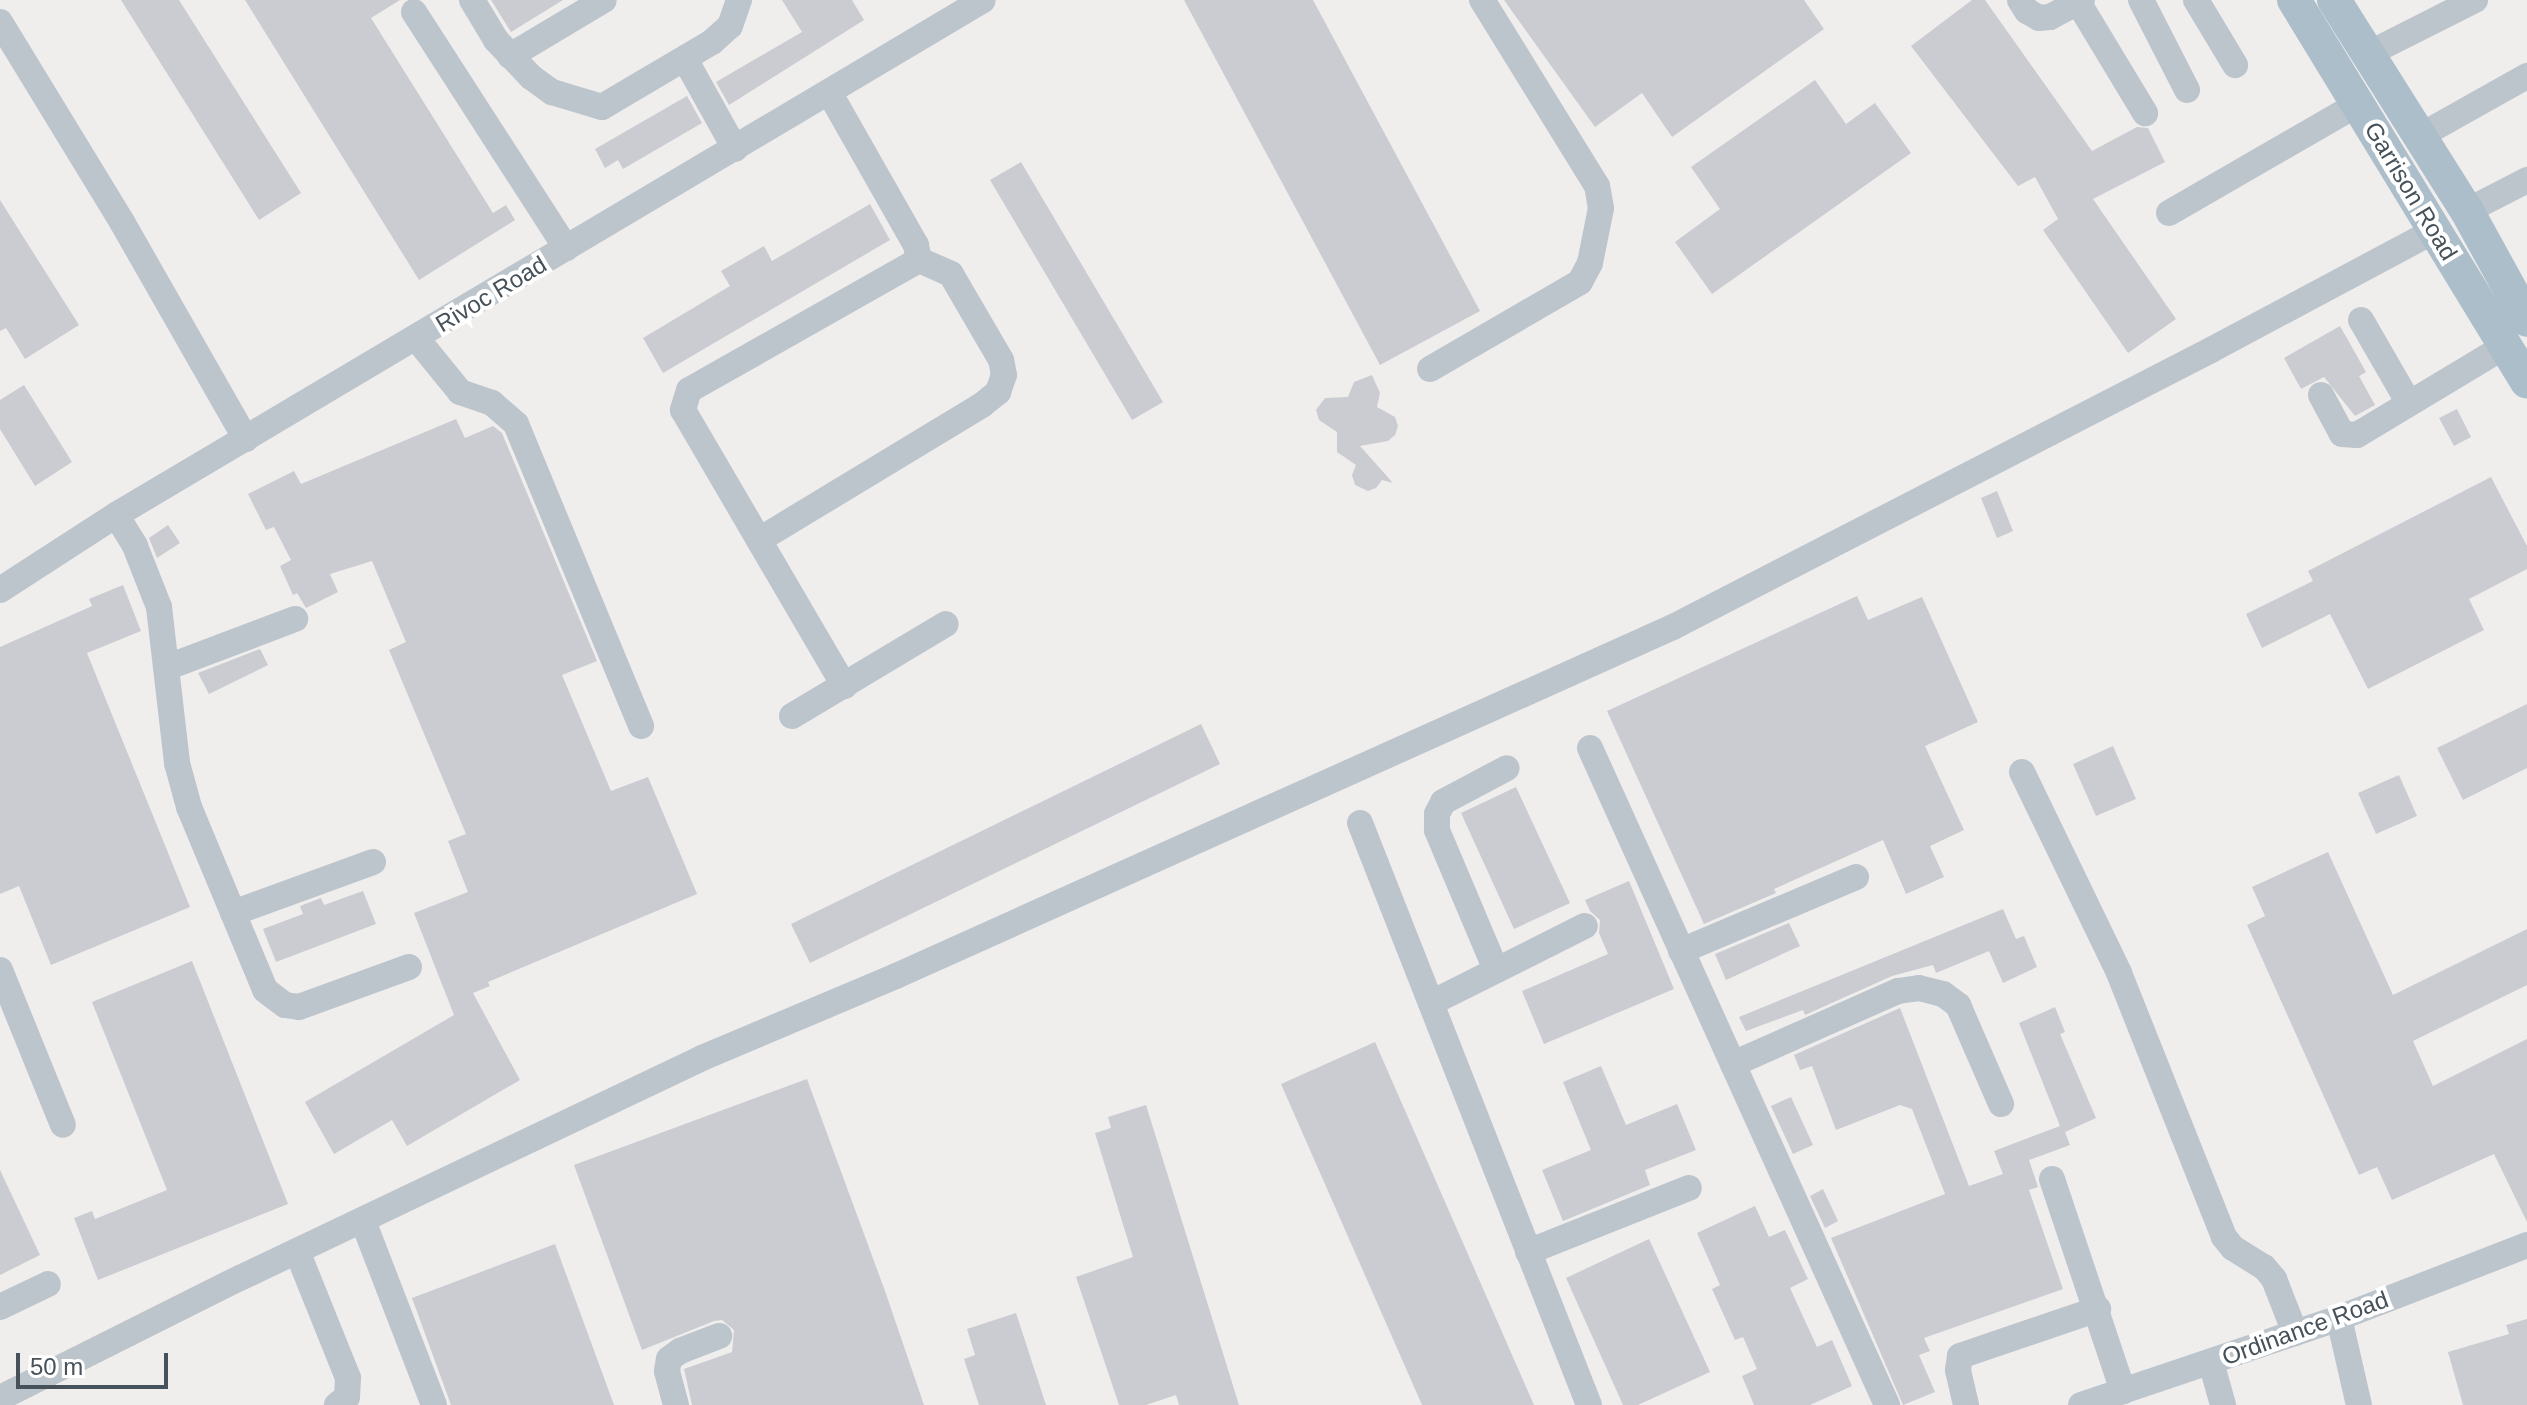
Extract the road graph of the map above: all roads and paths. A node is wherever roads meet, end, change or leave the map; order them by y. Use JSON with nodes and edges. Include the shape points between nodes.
{"nodes":[{"id":1,"x":472,"y":0,"type":"edge"},
{"id":2,"x":604,"y":0,"type":"edge"},
{"id":3,"x":739,"y":0,"type":"edge"},
{"id":4,"x":983,"y":0,"type":"edge"},
{"id":5,"x":1482,"y":0,"type":"edge"},
{"id":6,"x":2020,"y":0,"type":"edge"},
{"id":7,"x":2141,"y":0,"type":"edge"},
{"id":8,"x":2196,"y":0,"type":"edge"},
{"id":9,"x":2294,"y":0,"type":"edge"},
{"id":10,"x":2334,"y":0,"type":"edge"},
{"id":11,"x":2475,"y":0,"type":"edge"},
{"id":12,"x":2080,"y":1,"type":"edge"},
{"id":13,"x":414,"y":12,"type":"dead end"},
{"id":14,"x":0,"y":22,"type":"edge"},
{"id":15,"x":2368,"y":54,"type":"junction"},
{"id":16,"x":510,"y":56,"type":"junction"},
{"id":17,"x":685,"y":59,"type":"junction"},
{"id":18,"x":2235,"y":65,"type":"dead end"},
{"id":19,"x":2527,"y":76,"type":"edge"},
{"id":20,"x":2187,"y":90,"type":"dead end"},
{"id":21,"x":829,"y":92,"type":"junction"},
{"id":22,"x":2358,"y":104,"type":"junction"},
{"id":23,"x":2145,"y":113,"type":"dead end"},
{"id":24,"x":2420,"y":136,"type":"junction"},
{"id":25,"x":735,"y":149,"type":"junction"},
{"id":26,"x":2527,"y":180,"type":"edge"},
{"id":27,"x":2467,"y":211,"type":"junction"},
{"id":28,"x":2169,"y":213,"type":"dead end"},
{"id":29,"x":2436,"y":230,"type":"junction"},
{"id":30,"x":566,"y":248,"type":"junction"},
{"id":31,"x":919,"y":260,"type":"junction"},
{"id":32,"x":2361,"y":320,"type":"dead end"},
{"id":33,"x":2527,"y":320,"type":"edge"},
{"id":34,"x":417,"y":339,"type":"junction"},
{"id":35,"x":2505,"y":346,"type":"junction"},
{"id":36,"x":1430,"y":369,"type":"dead end"},
{"id":37,"x":2527,"y":382,"type":"edge"},
{"id":38,"x":2321,"y":395,"type":"dead end"},
{"id":39,"x":2409,"y":403,"type":"junction"},
{"id":40,"x":246,"y":439,"type":"junction"},
{"id":41,"x":116,"y":515,"type":"junction"},
{"id":42,"x":759,"y":540,"type":"junction"},
{"id":43,"x":0,"y":590,"type":"edge"},
{"id":44,"x":295,"y":619,"type":"dead end"},
{"id":45,"x":946,"y":624,"type":"dead end"},
{"id":46,"x":168,"y":667,"type":"junction"},
{"id":47,"x":844,"y":686,"type":"junction"},
{"id":48,"x":792,"y":716,"type":"dead end"},
{"id":49,"x":641,"y":726,"type":"dead end"},
{"id":50,"x":1590,"y":748,"type":"dead end"},
{"id":51,"x":1507,"y":768,"type":"dead end"},
{"id":52,"x":2022,"y":772,"type":"dead end"},
{"id":53,"x":1360,"y":823,"type":"dead end"},
{"id":54,"x":373,"y":862,"type":"dead end"},
{"id":55,"x":1856,"y":877,"type":"dead end"},
{"id":56,"x":233,"y":913,"type":"junction"},
{"id":57,"x":1585,"y":926,"type":"dead end"},
{"id":58,"x":1681,"y":951,"type":"junction"},
{"id":59,"x":409,"y":967,"type":"dead end"},
{"id":60,"x":0,"y":970,"type":"edge"},
{"id":61,"x":1496,"y":970,"type":"junction"},
{"id":62,"x":1431,"y":1003,"type":"junction"},
{"id":63,"x":1733,"y":1064,"type":"junction"},
{"id":64,"x":2001,"y":1104,"type":"dead end"},
{"id":65,"x":63,"y":1125,"type":"dead end"},
{"id":66,"x":2052,"y":1179,"type":"dead end"},
{"id":67,"x":1689,"y":1188,"type":"dead end"},
{"id":68,"x":363,"y":1221,"type":"junction"},
{"id":69,"x":2527,"y":1245,"type":"edge"},
{"id":70,"x":297,"y":1251,"type":"junction"},
{"id":71,"x":1528,"y":1252,"type":"junction"},
{"id":72,"x":48,"y":1284,"type":"dead end"},
{"id":73,"x":0,"y":1307,"type":"edge"},
{"id":74,"x":2098,"y":1309,"type":"junction"},
{"id":75,"x":2339,"y":1318,"type":"junction"},
{"id":76,"x":2295,"y":1333,"type":"junction"},
{"id":77,"x":719,"y":1336,"type":"dead end"},
{"id":78,"x":2211,"y":1362,"type":"junction"},
{"id":79,"x":2123,"y":1391,"type":"junction"},
{"id":80,"x":0,"y":1398,"type":"edge"},
{"id":81,"x":337,"y":1405,"type":"edge"},
{"id":82,"x":434,"y":1405,"type":"edge"},
{"id":83,"x":676,"y":1405,"type":"edge"},
{"id":84,"x":1589,"y":1405,"type":"edge"},
{"id":85,"x":1887,"y":1405,"type":"edge"},
{"id":86,"x":1966,"y":1405,"type":"edge"},
{"id":87,"x":2081,"y":1405,"type":"edge"},
{"id":88,"x":2223,"y":1405,"type":"edge"},
{"id":89,"x":2359,"y":1405,"type":"edge"}],
"edges":[{"from":1,"to":16,"type":"street"},
{"from":2,"to":16,"type":"street"},
{"from":3,"to":17,"type":"street","via":[[730,26]]},
{"from":4,"to":21,"type":"street","name":"Rivoc Road"},
{"from":5,"to":36,"type":"street","via":[[1597,186],[1601,208],[1590,263],[1580,282]]},
{"from":6,"to":12,"type":"street","via":[[2039,18]]},
{"from":7,"to":20,"type":"street"},
{"from":8,"to":18,"type":"street"},
{"from":9,"to":22,"type":"main road","name":"Garrison Road"},
{"from":10,"to":15,"type":"main road","name":"Garrison Road"},
{"from":11,"to":15,"type":"street"},
{"from":12,"to":23,"type":"street"},
{"from":13,"to":30,"type":"street"},
{"from":14,"to":40,"type":"street"},
{"from":15,"to":24,"type":"main road","name":"Garrison Road"},
{"from":16,"to":17,"type":"street","via":[[552,92],[602,107]]},
{"from":17,"to":25,"type":"street"},
{"from":19,"to":24,"type":"street"},
{"from":21,"to":25,"type":"street","name":"Rivoc Road"},
{"from":21,"to":31,"type":"street","via":[[916,245]]},
{"from":22,"to":28,"type":"street"},
{"from":22,"to":29,"type":"main road","name":"Garrison Road"},
{"from":24,"to":27,"type":"main road","name":"Garrison Road"},
{"from":25,"to":30,"type":"street","name":"Rivoc Road"},
{"from":26,"to":27,"type":"street"},
{"from":27,"to":33,"type":"main road","name":"Garrison Road"},
{"from":29,"to":35,"type":"main road","name":"Garrison Road"},
{"from":29,"to":68,"type":"street","via":[[1673,627],[702,1058]]},
{"from":30,"to":34,"type":"street","name":"Rivoc Road"},
{"from":31,"to":42,"type":"street","via":[[689,390],[683,410]]},
{"from":31,"to":42,"type":"street","via":[[951,274],[1001,360],[1004,375],[998,392]]},
{"from":32,"to":39,"type":"street"},
{"from":34,"to":40,"type":"street","name":"Rivoc Road"},
{"from":34,"to":49,"type":"street","via":[[460,392],[492,403],[516,424]]},
{"from":35,"to":37,"type":"main road","name":"Garrison Road"},
{"from":35,"to":39,"type":"street"},
{"from":38,"to":39,"type":"street","via":[[2342,434],[2349,436]]},
{"from":40,"to":41,"type":"street","name":"Rivoc Road"},
{"from":41,"to":43,"type":"street","name":"Rivoc Road"},
{"from":41,"to":46,"type":"street","via":[[153,585]]},
{"from":42,"to":47,"type":"street"},
{"from":44,"to":46,"type":"street"},
{"from":45,"to":47,"type":"street"},
{"from":46,"to":56,"type":"street","via":[[177,763],[189,807]]},
{"from":47,"to":48,"type":"street"},
{"from":50,"to":58,"type":"street"},
{"from":51,"to":61,"type":"street","via":[[1443,802],[1437,814],[1437,830]]},
{"from":52,"to":76,"type":"street","via":[[2119,973],[2224,1237],[2274,1279]]},
{"from":53,"to":62,"type":"street"},
{"from":54,"to":56,"type":"street"},
{"from":55,"to":58,"type":"street"},
{"from":56,"to":59,"type":"street","via":[[265,990],[285,1005],[299,1007]]},
{"from":57,"to":61,"type":"street"},
{"from":58,"to":63,"type":"street"},
{"from":60,"to":65,"type":"street"},
{"from":61,"to":62,"type":"street"},
{"from":62,"to":71,"type":"street"},
{"from":63,"to":64,"type":"street","via":[[1898,991],[1919,988],[1943,994],[1958,1005]]},
{"from":63,"to":85,"type":"street"},
{"from":66,"to":74,"type":"street"},
{"from":67,"to":71,"type":"street"},
{"from":68,"to":70,"type":"street"},
{"from":68,"to":82,"type":"street"},
{"from":69,"to":75,"type":"street","name":"Ordinance Road"},
{"from":70,"to":80,"type":"street"},
{"from":70,"to":81,"type":"street","via":[[348,1378],[347,1397]]},
{"from":71,"to":84,"type":"street"},
{"from":72,"to":73,"type":"street"},
{"from":74,"to":79,"type":"street"},
{"from":74,"to":86,"type":"street","via":[[1960,1356]]},
{"from":75,"to":76,"type":"street","name":"Ordinance Road"},
{"from":75,"to":89,"type":"street"},
{"from":76,"to":78,"type":"street","name":"Ordinance Road"},
{"from":77,"to":83,"type":"street","via":[[669,1359]]},
{"from":78,"to":79,"type":"street","name":"Ordinance Road"},
{"from":78,"to":88,"type":"street"},
{"from":79,"to":87,"type":"street","name":"Ordinance Road"}]}
